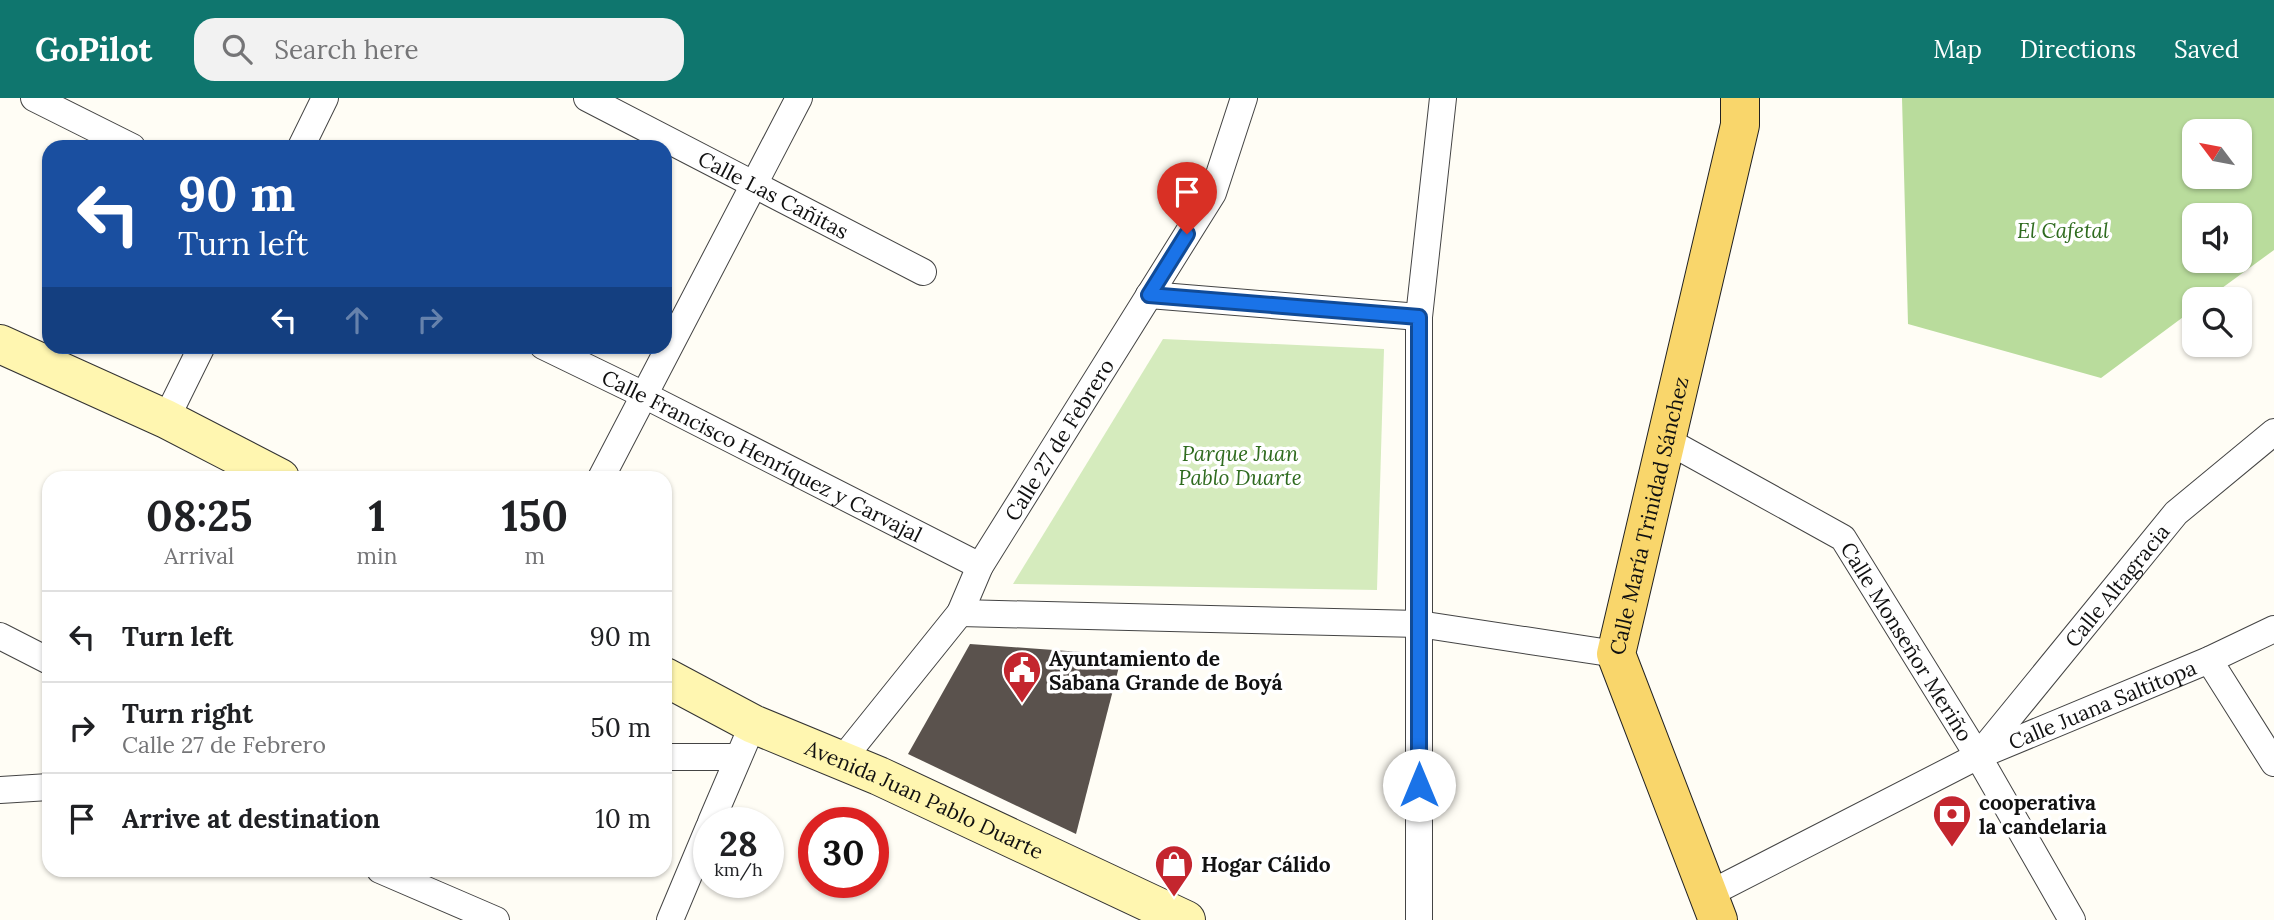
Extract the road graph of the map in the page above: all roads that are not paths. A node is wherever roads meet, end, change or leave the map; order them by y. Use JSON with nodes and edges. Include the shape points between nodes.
{"nodes":[{"id":1,"x":34,"y":98,"type":"edge"},
{"id":2,"x":325,"y":98,"type":"edge"},
{"id":3,"x":587,"y":98,"type":"edge"},
{"id":4,"x":799,"y":98,"type":"edge"},
{"id":5,"x":1244,"y":98,"type":"edge"},
{"id":6,"x":1443,"y":98,"type":"edge"},
{"id":7,"x":1740,"y":98,"type":"edge"},
{"id":8,"x":118,"y":140,"type":"edge"},
{"id":9,"x":304,"y":140,"type":"edge"},
{"id":10,"x":669,"y":140,"type":"edge"},
{"id":11,"x":672,"y":142,"type":"edge"},
{"id":12,"x":754,"y":184,"type":"junction"},
{"id":13,"x":923,"y":272,"type":"dead end"},
{"id":14,"x":1149,"y":295,"type":"junction"},
{"id":15,"x":1419,"y":317,"type":"junction"},
{"id":16,"x":672,"y":341,"type":"edge"},
{"id":17,"x":0,"y":344,"type":"edge"},
{"id":18,"x":198,"y":354,"type":"edge"},
{"id":19,"x":559,"y":354,"type":"edge"},
{"id":20,"x":665,"y":354,"type":"edge"},
{"id":21,"x":644,"y":395,"type":"junction"},
{"id":22,"x":166,"y":419,"type":"junction"},
{"id":23,"x":2274,"y":432,"type":"edge"},
{"id":24,"x":1666,"y":440,"type":"junction"},
{"id":25,"x":266,"y":471,"type":"edge"},
{"id":26,"x":605,"y":471,"type":"edge"},
{"id":27,"x":980,"y":566,"type":"junction"},
{"id":28,"x":960,"y":614,"type":"junction"},
{"id":29,"x":1419,"y":624,"type":"junction"},
{"id":30,"x":2274,"y":629,"type":"edge"},
{"id":31,"x":0,"y":636,"type":"edge"},
{"id":32,"x":1616,"y":654,"type":"junction"},
{"id":33,"x":42,"y":657,"type":"edge"},
{"id":34,"x":2209,"y":660,"type":"junction"},
{"id":35,"x":672,"y":683,"type":"edge"},
{"id":36,"x":745,"y":741,"type":"junction"},
{"id":37,"x":672,"y":756,"type":"edge"},
{"id":38,"x":1978,"y":756,"type":"junction"},
{"id":39,"x":841,"y":761,"type":"junction"},
{"id":40,"x":2274,"y":763,"type":"edge"},
{"id":41,"x":42,"y":788,"type":"edge"},
{"id":42,"x":0,"y":790,"type":"edge"},
{"id":43,"x":718,"y":807,"type":"edge"},
{"id":44,"x":693,"y":865,"type":"edge"},
{"id":45,"x":396,"y":877,"type":"edge"},
{"id":46,"x":1712,"y":907,"type":"edge"},
{"id":47,"x":496,"y":920,"type":"edge"},
{"id":48,"x":670,"y":920,"type":"edge"},
{"id":49,"x":1186,"y":920,"type":"edge"},
{"id":50,"x":1419,"y":920,"type":"edge"},
{"id":51,"x":2072,"y":920,"type":"edge"}],
"edges":[{"from":1,"to":8,"type":"street"},
{"from":2,"to":9,"type":"street"},
{"from":3,"to":10,"type":"street","name":"Calle Las Cañitas"},
{"from":4,"to":12,"type":"street"},
{"from":5,"to":14,"type":"street","name":"Calle 27 de Febrero","via":[[1213,193]]},
{"from":6,"to":15,"type":"street"},
{"from":7,"to":24,"type":"main road","name":"Calle María Trinidad Sánchez","via":[[1740,125]]},
{"from":11,"to":12,"type":"street","name":"Calle Las Cañitas"},
{"from":12,"to":13,"type":"street","name":"Calle Las Cañitas"},
{"from":12,"to":16,"type":"street"},
{"from":14,"to":15,"type":"street"},
{"from":14,"to":27,"type":"street","name":"Calle 27 de Febrero"},
{"from":15,"to":29,"type":"street"},
{"from":17,"to":22,"type":"street"},
{"from":18,"to":22,"type":"street"},
{"from":19,"to":21,"type":"street","name":"Calle Francisco Henríquez y Carvajal"},
{"from":20,"to":21,"type":"street"},
{"from":21,"to":26,"type":"street"},
{"from":21,"to":27,"type":"street","name":"Calle Francisco Henríquez y Carvajal"},
{"from":22,"to":25,"type":"street"},
{"from":23,"to":38,"type":"street","name":"Calle Altagracia","via":[[2176,513]]},
{"from":24,"to":32,"type":"main road","name":"Calle María Trinidad Sánchez"},
{"from":24,"to":38,"type":"street","name":"Calle Monseñor Meriño","via":[[1843,538]]},
{"from":27,"to":28,"type":"street","name":"Calle 27 de Febrero"},
{"from":28,"to":29,"type":"street"},
{"from":28,"to":39,"type":"street","name":"Calle 27 de Febrero"},
{"from":29,"to":32,"type":"street"},
{"from":29,"to":50,"type":"street"},
{"from":30,"to":34,"type":"street","name":"Calle Juana Saltitopa"},
{"from":31,"to":33,"type":"street"},
{"from":32,"to":46,"type":"main road","name":"Calle María Trinidad Sánchez"},
{"from":34,"to":38,"type":"street","name":"Calle Juana Saltitopa"},
{"from":34,"to":40,"type":"street"},
{"from":35,"to":36,"type":"street","name":"Avenida Juan Pablo Duarte"},
{"from":36,"to":37,"type":"street"},
{"from":36,"to":39,"type":"street","name":"Avenida Juan Pablo Duarte"},
{"from":36,"to":43,"type":"street"},
{"from":38,"to":46,"type":"street","name":"Calle Juana Saltitopa"},
{"from":38,"to":51,"type":"street","name":"Calle Monseñor Meriño"},
{"from":39,"to":49,"type":"street","name":"Avenida Juan Pablo Duarte"},
{"from":41,"to":42,"type":"street"},
{"from":44,"to":48,"type":"street"},
{"from":45,"to":47,"type":"street"}]}
